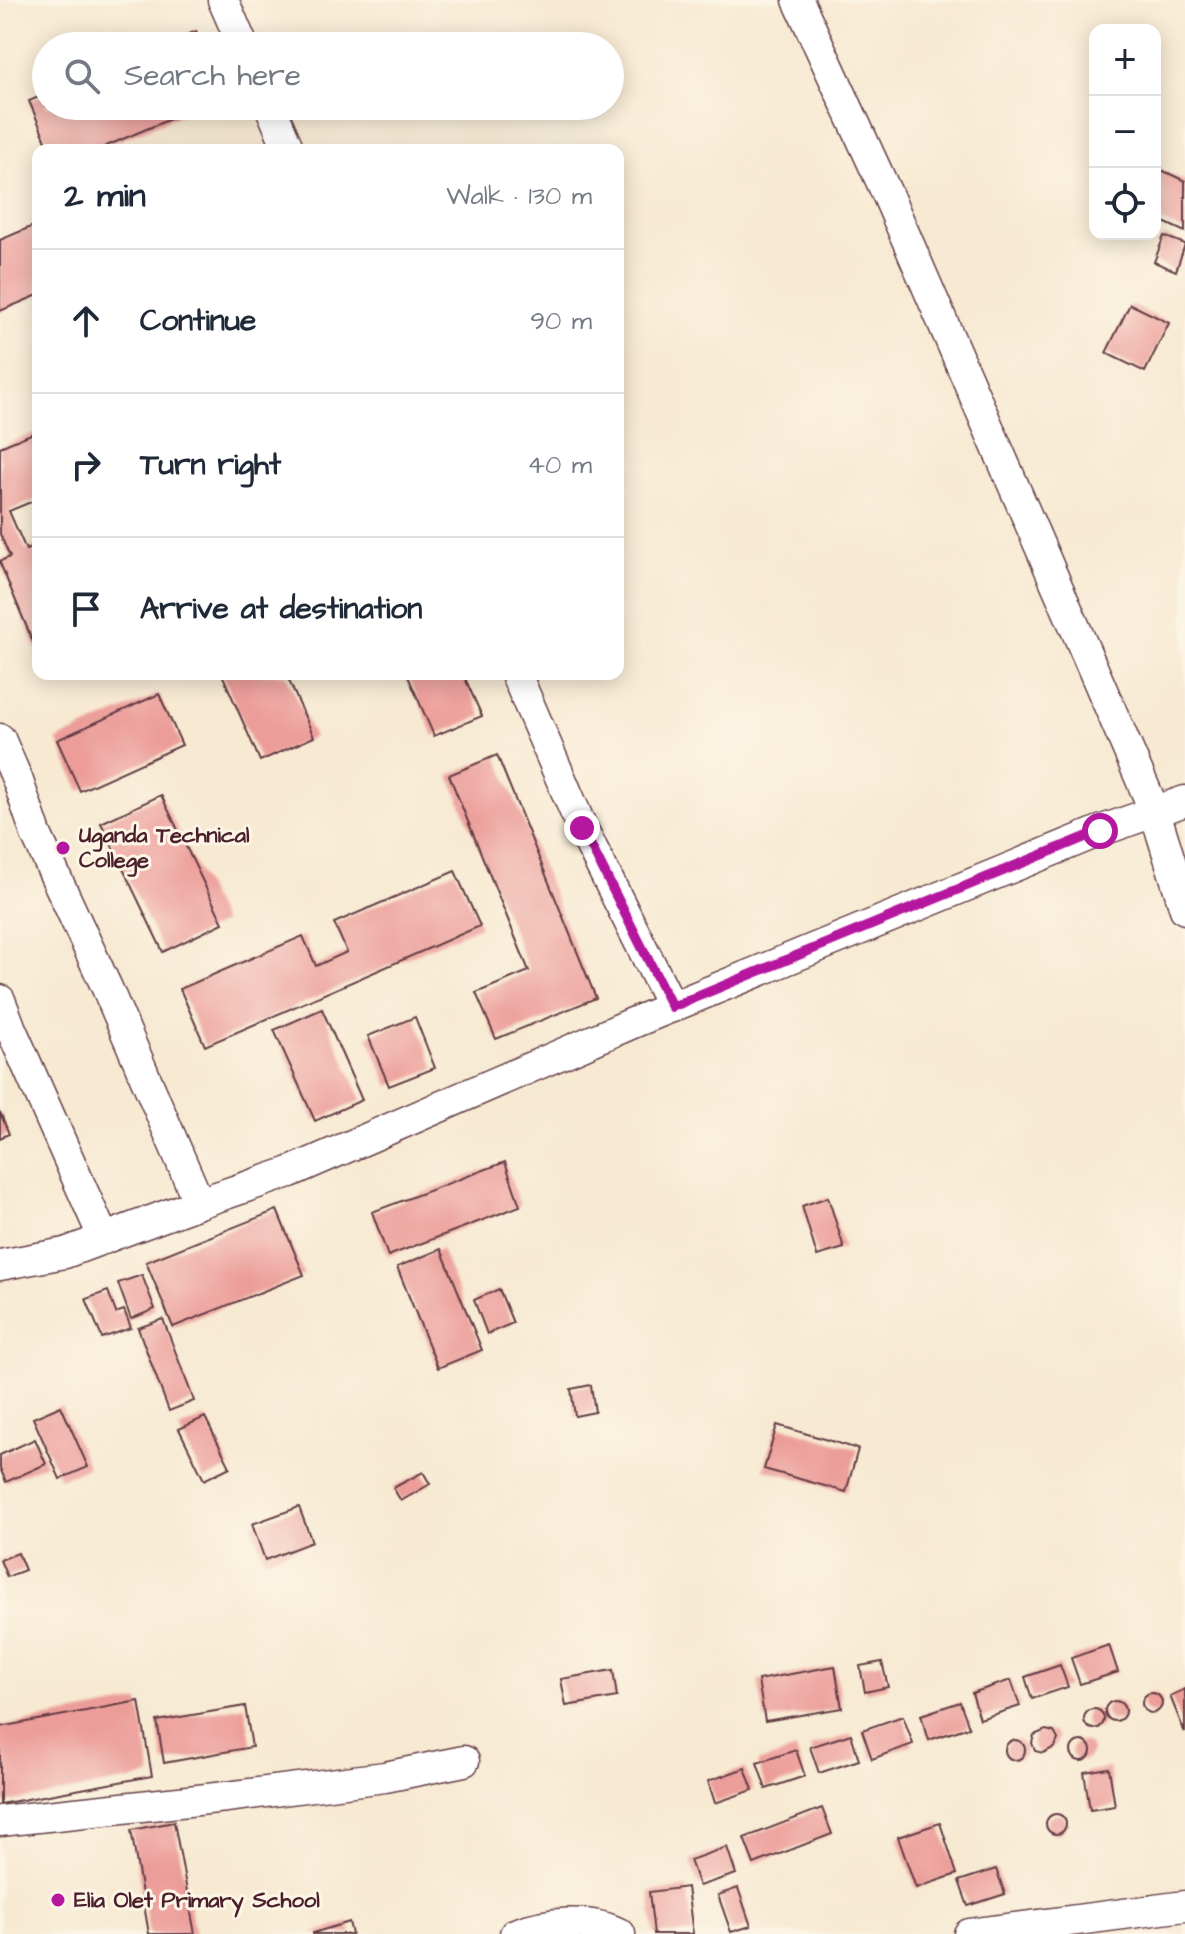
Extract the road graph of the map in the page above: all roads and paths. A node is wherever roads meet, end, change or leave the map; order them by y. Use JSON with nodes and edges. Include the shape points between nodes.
{"nodes":[{"id":1,"x":223,"y":0,"type":"edge"},
{"id":2,"x":798,"y":0,"type":"edge"},
{"id":3,"x":237,"y":32,"type":"edge"},
{"id":4,"x":276,"y":120,"type":"edge"},
{"id":5,"x":286,"y":144,"type":"edge"},
{"id":6,"x":519,"y":680,"type":"edge"},
{"id":7,"x":0,"y":739,"type":"edge"},
{"id":8,"x":1185,"y":801,"type":"edge"},
{"id":9,"x":1155,"y":812,"type":"junction"},
{"id":10,"x":1185,"y":909,"type":"edge"},
{"id":11,"x":0,"y":1000,"type":"edge"},
{"id":12,"x":672,"y":1007,"type":"junction"},
{"id":13,"x":199,"y":1203,"type":"junction"},
{"id":14,"x":104,"y":1239,"type":"junction"},
{"id":15,"x":0,"y":1265,"type":"edge"},
{"id":16,"x":464,"y":1761,"type":"dead end"},
{"id":17,"x":0,"y":1821,"type":"edge"},
{"id":18,"x":1185,"y":1906,"type":"edge"},
{"id":19,"x":515,"y":1934,"type":"edge"},
{"id":20,"x":620,"y":1934,"type":"edge"},
{"id":21,"x":969,"y":1934,"type":"edge"}],
"edges":[{"from":1,"to":3,"type":"street"},
{"from":2,"to":9,"type":"street"},
{"from":4,"to":5,"type":"street"},
{"from":6,"to":12,"type":"street","via":[[582,828]]},
{"from":7,"to":13,"type":"street","via":[[36,834]]},
{"from":8,"to":9,"type":"street"},
{"from":9,"to":10,"type":"street"},
{"from":9,"to":12,"type":"street"},
{"from":11,"to":14,"type":"street"},
{"from":12,"to":13,"type":"street","via":[[290,1172]]},
{"from":13,"to":14,"type":"street"},
{"from":14,"to":15,"type":"street","via":[[65,1253]]},
{"from":16,"to":17,"type":"street","via":[[385,1777]]},
{"from":18,"to":21,"type":"street"},
{"from":19,"to":20,"type":"street","via":[[586,1924]]}]}
